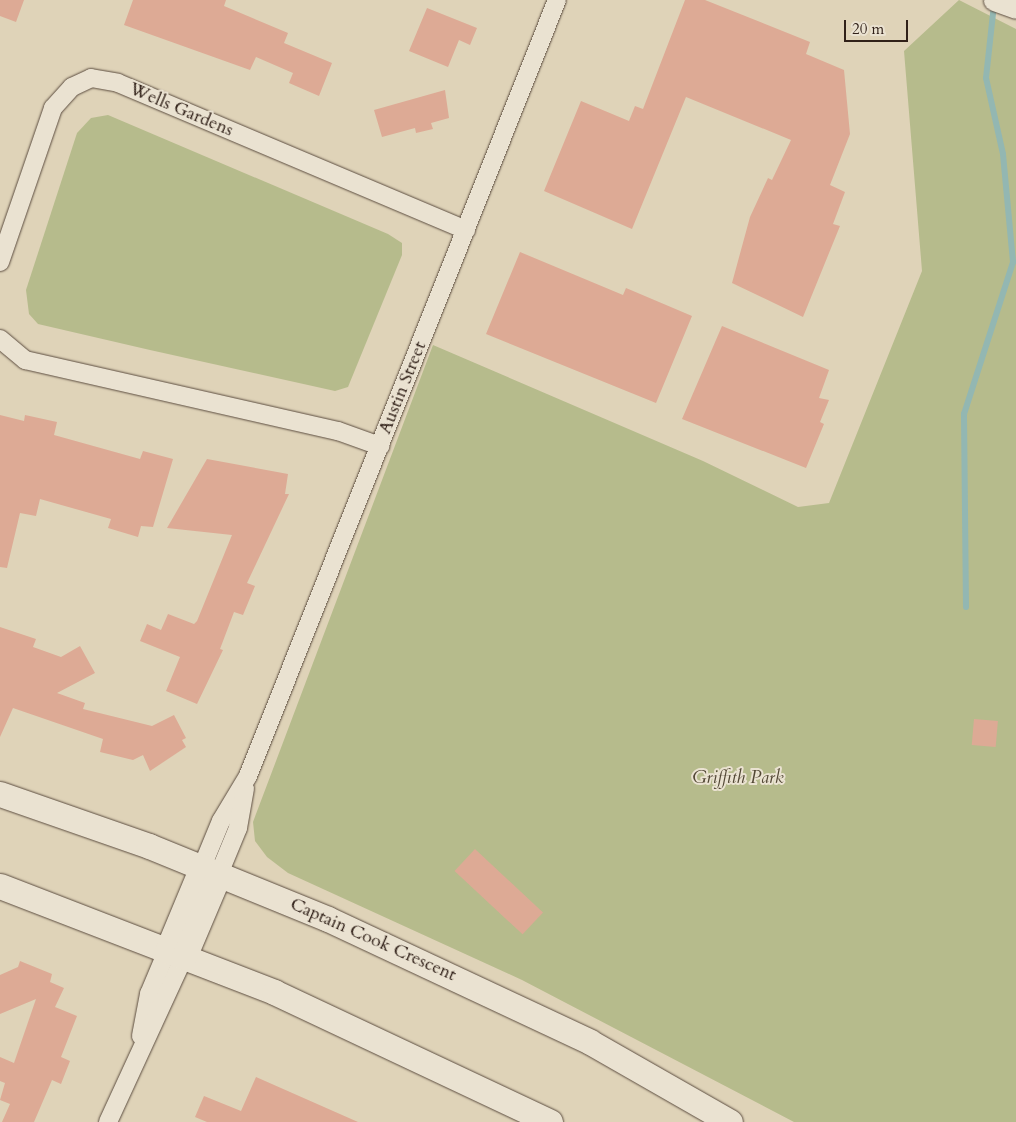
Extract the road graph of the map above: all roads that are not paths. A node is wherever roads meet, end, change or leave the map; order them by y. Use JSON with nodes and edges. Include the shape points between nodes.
{"nodes":[{"id":1,"x":557,"y":0,"type":"edge"},
{"id":2,"x":466,"y":230,"type":"junction"},
{"id":3,"x":0,"y":262,"type":"edge"},
{"id":4,"x":0,"y":339,"type":"edge"},
{"id":5,"x":380,"y":446,"type":"junction"},
{"id":6,"x":0,"y":794,"type":"edge"},
{"id":7,"x":210,"y":870,"type":"junction"},
{"id":8,"x":0,"y":886,"type":"edge"},
{"id":9,"x":175,"y":954,"type":"junction"},
{"id":10,"x":108,"y":1122,"type":"edge"},
{"id":11,"x":550,"y":1122,"type":"edge"},
{"id":12,"x":730,"y":1122,"type":"edge"}],
"edges":[{"from":1,"to":2,"type":"street","name":"Austin Street"},
{"from":2,"to":3,"type":"street","name":"Wells Gardens","via":[[118,83],[91,78],[72,87],[53,108]]},
{"from":2,"to":5,"type":"street","name":"Austin Street"},
{"from":4,"to":5,"type":"street","via":[[25,360],[338,431]]},
{"from":5,"to":7,"type":"street","name":"Austin Street","via":[[248,776],[221,820]]},
{"from":6,"to":7,"type":"main road","name":"Captain Cook Crescent"},
{"from":7,"to":9,"type":"main road"},
{"from":7,"to":12,"type":"main road","name":"Captain Cook Crescent","via":[[460,978],[590,1042]]},
{"from":8,"to":9,"type":"main road"},
{"from":9,"to":10,"type":"street","via":[[149,994],[138,1051]]},
{"from":9,"to":11,"type":"main road","via":[[274,992]]}]}
